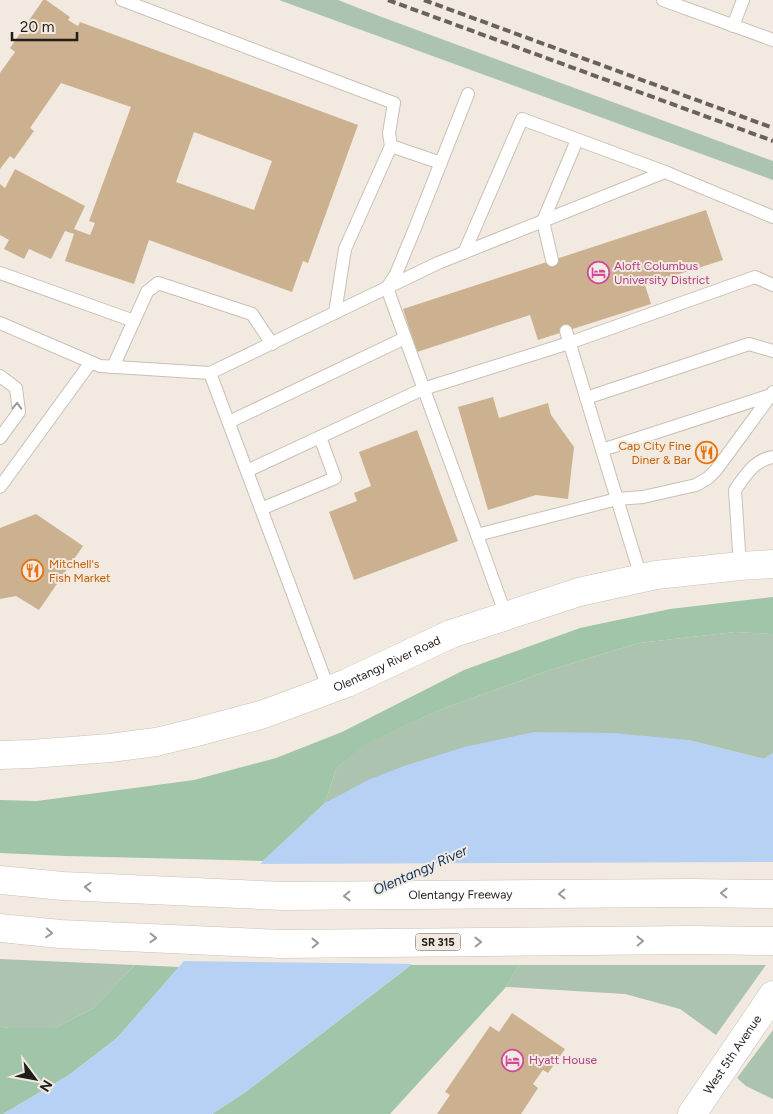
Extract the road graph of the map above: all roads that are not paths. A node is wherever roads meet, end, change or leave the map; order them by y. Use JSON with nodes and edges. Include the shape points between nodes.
{"nodes":[{"id":1,"x":122,"y":0,"type":"edge"},
{"id":2,"x":663,"y":0,"type":"edge"},
{"id":3,"x":743,"y":0,"type":"edge"},
{"id":4,"x":697,"y":6,"type":"edge"},
{"id":5,"x":733,"y":26,"type":"junction"},
{"id":6,"x":773,"y":40,"type":"edge"},
{"id":7,"x":468,"y":94,"type":"dead end"},
{"id":8,"x":577,"y":140,"type":"junction"},
{"id":9,"x":391,"y":146,"type":"junction"},
{"id":10,"x":441,"y":163,"type":"junction"},
{"id":11,"x":665,"y":172,"type":"junction"},
{"id":12,"x":773,"y":217,"type":"edge"},
{"id":13,"x":544,"y":221,"type":"junction"},
{"id":14,"x":464,"y":253,"type":"junction"},
{"id":15,"x":552,"y":260,"type":"dead end"},
{"id":16,"x":0,"y":272,"type":"edge"},
{"id":17,"x":773,"y":285,"type":"edge"},
{"id":18,"x":387,"y":288,"type":"junction"},
{"id":19,"x":335,"y":313,"type":"junction"},
{"id":20,"x":134,"y":321,"type":"junction"},
{"id":21,"x":0,"y":323,"type":"edge"},
{"id":22,"x":568,"y":337,"type":"junction"},
{"id":23,"x":405,"y":338,"type":"junction"},
{"id":24,"x":272,"y":344,"type":"junction"},
{"id":25,"x":773,"y":351,"type":"edge"},
{"id":26,"x":91,"y":362,"type":"junction"},
{"id":27,"x":113,"y":367,"type":"junction"},
{"id":28,"x":210,"y":373,"type":"junction"},
{"id":29,"x":0,"y":376,"type":"edge"},
{"id":30,"x":423,"y":389,"type":"junction"},
{"id":31,"x":772,"y":394,"type":"edge"},
{"id":32,"x":586,"y":398,"type":"junction"},
{"id":33,"x":228,"y":422,"type":"junction"},
{"id":34,"x":0,"y":438,"type":"edge"},
{"id":35,"x":320,"y":438,"type":"junction"},
{"id":36,"x":602,"y":450,"type":"junction"},
{"id":37,"x":773,"y":457,"type":"edge"},
{"id":38,"x":247,"y":471,"type":"junction"},
{"id":39,"x":0,"y":487,"type":"edge"},
{"id":40,"x":617,"y":499,"type":"junction"},
{"id":41,"x":261,"y":509,"type":"junction"},
{"id":42,"x":477,"y":536,"type":"junction"},
{"id":43,"x":773,"y":564,"type":"edge"},
{"id":44,"x":740,"y":566,"type":"junction"},
{"id":45,"x":641,"y":577,"type":"junction"},
{"id":46,"x":506,"y":616,"type":"junction"},
{"id":47,"x":329,"y":690,"type":"junction"},
{"id":48,"x":0,"y":755,"type":"edge"},
{"id":49,"x":0,"y":880,"type":"edge"},
{"id":50,"x":773,"y":894,"type":"edge"},
{"id":51,"x":0,"y":928,"type":"edge"},
{"id":52,"x":773,"y":941,"type":"edge"},
{"id":53,"x":773,"y":995,"type":"edge"},
{"id":54,"x":692,"y":1114,"type":"edge"}],
"edges":[{"from":1,"to":9,"type":"lane","via":[[394,103]]},
{"from":2,"to":4,"type":"lane"},
{"from":3,"to":5,"type":"lane"},
{"from":4,"to":5,"type":"lane"},
{"from":5,"to":6,"type":"lane"},
{"from":7,"to":10,"type":"lane"},
{"from":8,"to":11,"type":"lane"},
{"from":8,"to":13,"type":"lane"},
{"from":8,"to":14,"type":"lane","via":[[522,119]]},
{"from":9,"to":10,"type":"lane"},
{"from":9,"to":19,"type":"lane","via":[[345,249]]},
{"from":10,"to":18,"type":"lane","via":[[396,274]]},
{"from":11,"to":12,"type":"lane"},
{"from":11,"to":13,"type":"lane"},
{"from":13,"to":14,"type":"lane"},
{"from":13,"to":15,"type":"lane"},
{"from":14,"to":18,"type":"lane"},
{"from":16,"to":20,"type":"lane"},
{"from":17,"to":22,"type":"lane","via":[[755,277]]},
{"from":18,"to":19,"type":"lane"},
{"from":18,"to":23,"type":"lane"},
{"from":19,"to":24,"type":"lane"},
{"from":20,"to":24,"type":"lane","via":[[146,292],[158,283],[252,314]]},
{"from":20,"to":27,"type":"lane"},
{"from":21,"to":26,"type":"lane"},
{"from":22,"to":30,"type":"lane"},
{"from":22,"to":32,"type":"lane"},
{"from":23,"to":30,"type":"lane"},
{"from":23,"to":33,"type":"lane"},
{"from":24,"to":28,"type":"lane"},
{"from":25,"to":32,"type":"lane","via":[[749,344]]},
{"from":26,"to":27,"type":"lane"},
{"from":26,"to":39,"type":"lane"},
{"from":27,"to":28,"type":"lane"},
{"from":28,"to":33,"type":"lane"},
{"from":34,"to":29,"type":"lane","one_way":true,"via":[[19,412],[16,388]]},
{"from":30,"to":35,"type":"lane"},
{"from":30,"to":42,"type":"lane"},
{"from":31,"to":36,"type":"lane"},
{"from":31,"to":40,"type":"lane","via":[[708,478],[696,485],[643,497]]},
{"from":32,"to":36,"type":"lane"},
{"from":33,"to":38,"type":"lane"},
{"from":35,"to":38,"type":"lane"},
{"from":35,"to":41,"type":"lane","via":[[335,478]]},
{"from":36,"to":40,"type":"lane"},
{"from":37,"to":44,"type":"lane","via":[[757,462],[735,490]]},
{"from":38,"to":41,"type":"lane"},
{"from":40,"to":42,"type":"lane"},
{"from":40,"to":45,"type":"lane"},
{"from":41,"to":47,"type":"lane"},
{"from":42,"to":46,"type":"lane"},
{"from":43,"to":44,"type":"main road","name":"Olentangy River Road"},
{"from":44,"to":45,"type":"main road","name":"Olentangy River Road"},
{"from":45,"to":46,"type":"main road","name":"Olentangy River Road","via":[[578,592]]},
{"from":46,"to":47,"type":"main road","name":"Olentangy River Road","via":[[451,634]]},
{"from":47,"to":48,"type":"main road","name":"Olentangy River Road","via":[[264,714],[156,742]]},
{"from":50,"to":49,"type":"main road","name":"Olentangy Freeway","one_way":true,"via":[[282,896]]},
{"from":51,"to":52,"type":"main road","number":"SR 315","one_way":true,"via":[[60,934],[281,944]]},
{"from":53,"to":54,"type":"main road","name":"West 5th Avenue"}]}
